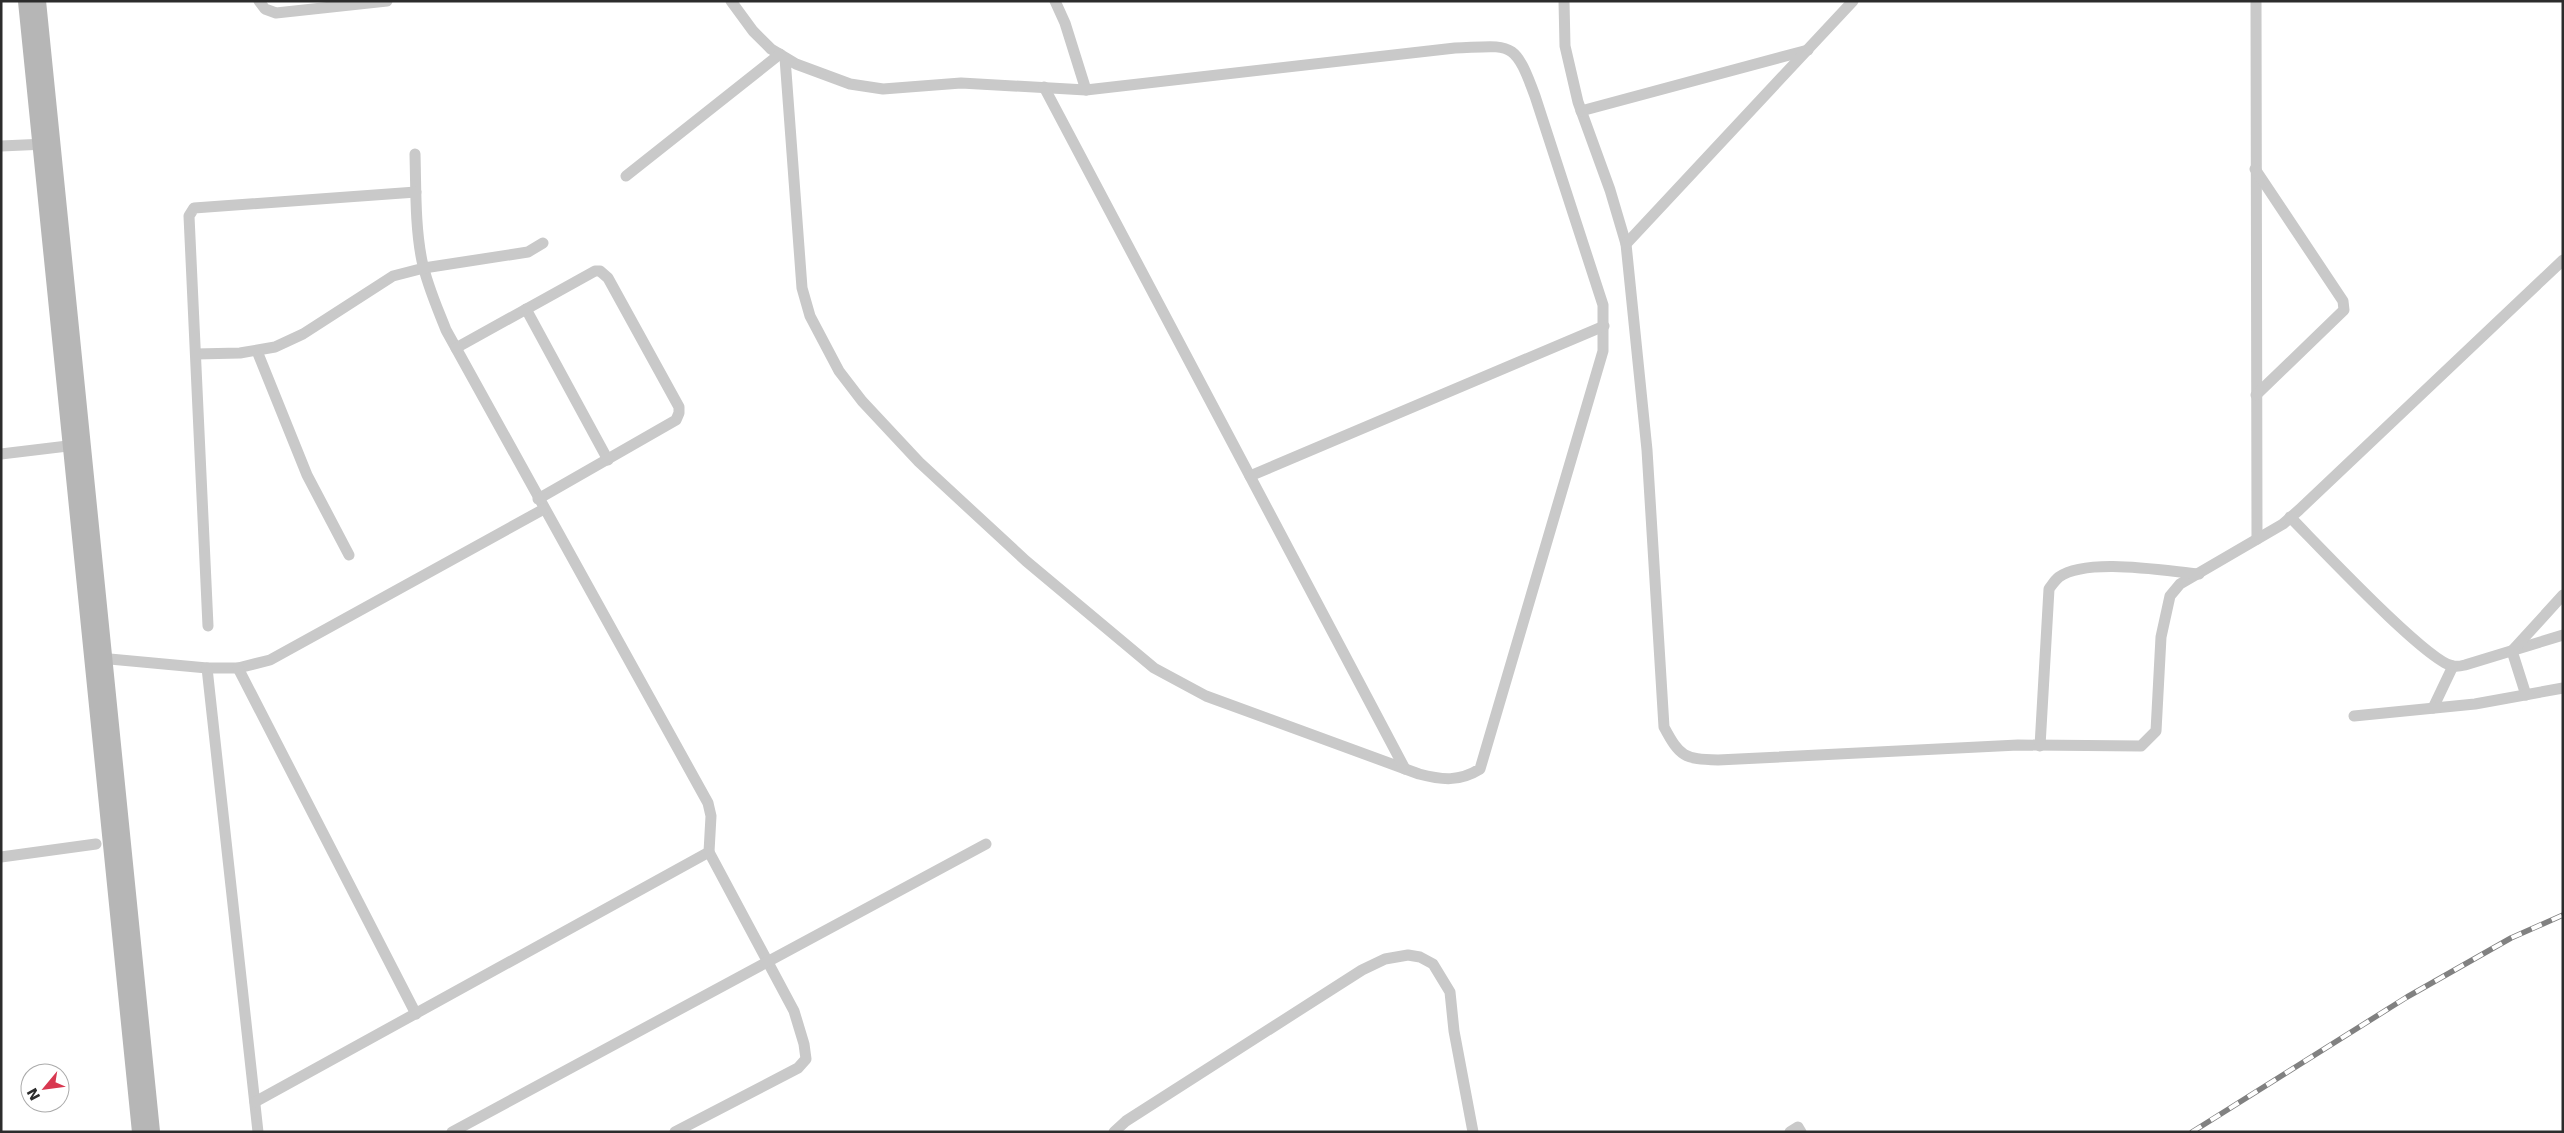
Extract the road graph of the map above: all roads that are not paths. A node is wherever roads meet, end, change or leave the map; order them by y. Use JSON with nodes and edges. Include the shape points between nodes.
{"nodes":[{"id":1,"x":32,"y":1,"type":"edge"},
{"id":2,"x":259,"y":1,"type":"edge"},
{"id":3,"x":388,"y":1,"type":"edge"},
{"id":4,"x":731,"y":1,"type":"edge"},
{"id":5,"x":1055,"y":1,"type":"edge"},
{"id":6,"x":1564,"y":1,"type":"edge"},
{"id":7,"x":1853,"y":1,"type":"edge"},
{"id":8,"x":2256,"y":1,"type":"edge"},
{"id":9,"x":1808,"y":50,"type":"junction"},
{"id":10,"x":782,"y":56,"type":"junction"},
{"id":11,"x":1044,"y":88,"type":"junction"},
{"id":12,"x":1086,"y":90,"type":"junction"},
{"id":13,"x":1581,"y":111,"type":"junction"},
{"id":14,"x":46,"y":144,"type":"junction"},
{"id":15,"x":1,"y":146,"type":"edge"},
{"id":16,"x":415,"y":154,"type":"dead end"},
{"id":17,"x":2255,"y":169,"type":"junction"},
{"id":18,"x":626,"y":176,"type":"dead end"},
{"id":19,"x":416,"y":192,"type":"junction"},
{"id":20,"x":543,"y":243,"type":"dead end"},
{"id":21,"x":1626,"y":244,"type":"junction"},
{"id":22,"x":2563,"y":260,"type":"edge"},
{"id":23,"x":424,"y":268,"type":"junction"},
{"id":24,"x":526,"y":309,"type":"junction"},
{"id":25,"x":1604,"y":326,"type":"junction"},
{"id":26,"x":456,"y":348,"type":"junction"},
{"id":27,"x":257,"y":351,"type":"junction"},
{"id":28,"x":196,"y":354,"type":"junction"},
{"id":29,"x":2256,"y":395,"type":"junction"},
{"id":30,"x":76,"y":446,"type":"junction"},
{"id":31,"x":1,"y":454,"type":"edge"},
{"id":32,"x":608,"y":460,"type":"junction"},
{"id":33,"x":1250,"y":476,"type":"junction"},
{"id":34,"x":541,"y":504,"type":"junction"},
{"id":35,"x":2290,"y":517,"type":"junction"},
{"id":36,"x":2257,"y":539,"type":"junction"},
{"id":37,"x":349,"y":555,"type":"dead end"},
{"id":38,"x":2199,"y":574,"type":"junction"},
{"id":39,"x":2563,"y":595,"type":"edge"},
{"id":40,"x":208,"y":626,"type":"dead end"},
{"id":41,"x":2563,"y":635,"type":"edge"},
{"id":42,"x":2512,"y":650,"type":"junction"},
{"id":43,"x":97,"y":658,"type":"junction"},
{"id":44,"x":2454,"y":666,"type":"junction"},
{"id":45,"x":207,"y":668,"type":"junction"},
{"id":46,"x":238,"y":668,"type":"junction"},
{"id":47,"x":2563,"y":688,"type":"edge"},
{"id":48,"x":2526,"y":695,"type":"junction"},
{"id":49,"x":2433,"y":708,"type":"junction"},
{"id":50,"x":2354,"y":716,"type":"dead end"},
{"id":51,"x":2040,"y":746,"type":"junction"},
{"id":52,"x":1405,"y":769,"type":"junction"},
{"id":53,"x":96,"y":844,"type":"dead end"},
{"id":54,"x":986,"y":844,"type":"dead end"},
{"id":55,"x":709,"y":852,"type":"junction"},
{"id":56,"x":1,"y":857,"type":"edge"},
{"id":57,"x":767,"y":961,"type":"junction"},
{"id":58,"x":416,"y":1014,"type":"junction"},
{"id":59,"x":255,"y":1102,"type":"junction"},
{"id":60,"x":146,"y":1132,"type":"edge"},
{"id":61,"x":258,"y":1132,"type":"edge"},
{"id":62,"x":452,"y":1132,"type":"edge"},
{"id":63,"x":675,"y":1132,"type":"edge"},
{"id":64,"x":1114,"y":1132,"type":"edge"},
{"id":65,"x":1473,"y":1132,"type":"edge"},
{"id":66,"x":1790,"y":1132,"type":"edge"},
{"id":67,"x":1801,"y":1132,"type":"edge"}],
"edges":[{"from":1,"to":14,"type":"street"},
{"from":2,"to":3,"type":"lane","via":[[264,9],[276,13]]},
{"from":4,"to":10,"type":"lane","via":[[753,30]]},
{"from":5,"to":12,"type":"lane"},
{"from":6,"to":13,"type":"lane","via":[[1565,46]]},
{"from":7,"to":9,"type":"lane"},
{"from":8,"to":17,"type":"lane"},
{"from":9,"to":13,"type":"lane"},
{"from":9,"to":21,"type":"lane"},
{"from":10,"to":11,"type":"lane","via":[[824,76],[850,84],[883,88],[961,83]]},
{"from":10,"to":18,"type":"lane"},
{"from":10,"to":52,"type":"lane","via":[[802,288],[823,344],[862,401],[919,462],[1026,561],[1154,668],[1206,696]]},
{"from":11,"to":12,"type":"lane"},
{"from":11,"to":33,"type":"lane"},
{"from":12,"to":25,"type":"lane","via":[[1455,48],[1504,46],[1515,53],[1524,66],[1603,304]]},
{"from":13,"to":21,"type":"lane"},
{"from":14,"to":15,"type":"lane"},
{"from":14,"to":30,"type":"street"},
{"from":16,"to":19,"type":"lane"},
{"from":17,"to":29,"type":"lane"},
{"from":17,"to":29,"type":"lane","via":[[2343,301],[2344,310]]},
{"from":19,"to":23,"type":"lane"},
{"from":19,"to":28,"type":"lane","via":[[194,208],[189,216]]},
{"from":20,"to":23,"type":"lane","via":[[528,252]]},
{"from":21,"to":51,"type":"lane","via":[[1647,450],[1664,727],[1676,749],[1693,759],[1718,760]]},
{"from":22,"to":35,"type":"lane"},
{"from":23,"to":26,"type":"lane","via":[[431,293]]},
{"from":23,"to":27,"type":"lane","via":[[393,276],[304,334]]},
{"from":24,"to":26,"type":"lane"},
{"from":24,"to":32,"type":"lane"},
{"from":24,"to":32,"type":"lane","via":[[600,271],[608,278],[679,407],[676,420]]},
{"from":25,"to":33,"type":"lane"},
{"from":25,"to":52,"type":"lane","via":[[1604,351],[1480,769],[1467,777],[1442,780]]},
{"from":26,"to":34,"type":"lane"},
{"from":27,"to":28,"type":"lane"},
{"from":27,"to":37,"type":"lane","via":[[308,475]]},
{"from":28,"to":40,"type":"lane"},
{"from":29,"to":36,"type":"lane"},
{"from":30,"to":31,"type":"lane"},
{"from":30,"to":43,"type":"street"},
{"from":32,"to":34,"type":"lane"},
{"from":33,"to":52,"type":"lane"},
{"from":34,"to":46,"type":"lane","via":[[270,660]]},
{"from":34,"to":55,"type":"lane","via":[[708,803],[711,816]]},
{"from":35,"to":36,"type":"lane"},
{"from":35,"to":44,"type":"lane","via":[[2394,621],[2426,649]]},
{"from":36,"to":38,"type":"lane"},
{"from":38,"to":51,"type":"lane","via":[[2180,584],[2170,596],[2161,637],[2156,731],[2142,746]]},
{"from":38,"to":51,"type":"lane","via":[[2109,566],[2083,569],[2059,577],[2049,589]]},
{"from":39,"to":42,"type":"lane"},
{"from":41,"to":42,"type":"lane"},
{"from":42,"to":44,"type":"lane"},
{"from":42,"to":48,"type":"lane"},
{"from":43,"to":45,"type":"lane"},
{"from":43,"to":60,"type":"street"},
{"from":44,"to":49,"type":"lane"},
{"from":45,"to":46,"type":"lane"},
{"from":45,"to":59,"type":"lane"},
{"from":46,"to":58,"type":"lane"},
{"from":47,"to":48,"type":"lane"},
{"from":48,"to":49,"type":"lane"},
{"from":49,"to":50,"type":"lane"},
{"from":53,"to":56,"type":"lane"},
{"from":54,"to":57,"type":"lane"},
{"from":55,"to":57,"type":"lane"},
{"from":55,"to":58,"type":"lane"},
{"from":57,"to":62,"type":"lane"},
{"from":57,"to":63,"type":"lane","via":[[794,1011],[806,1059],[798,1068]]},
{"from":58,"to":59,"type":"lane"},
{"from":59,"to":61,"type":"lane"},
{"from":64,"to":65,"type":"lane","via":[[1362,970],[1385,959],[1408,955],[1433,964],[1450,992]]},
{"from":66,"to":67,"type":"lane","via":[[1798,1127]]}]}
